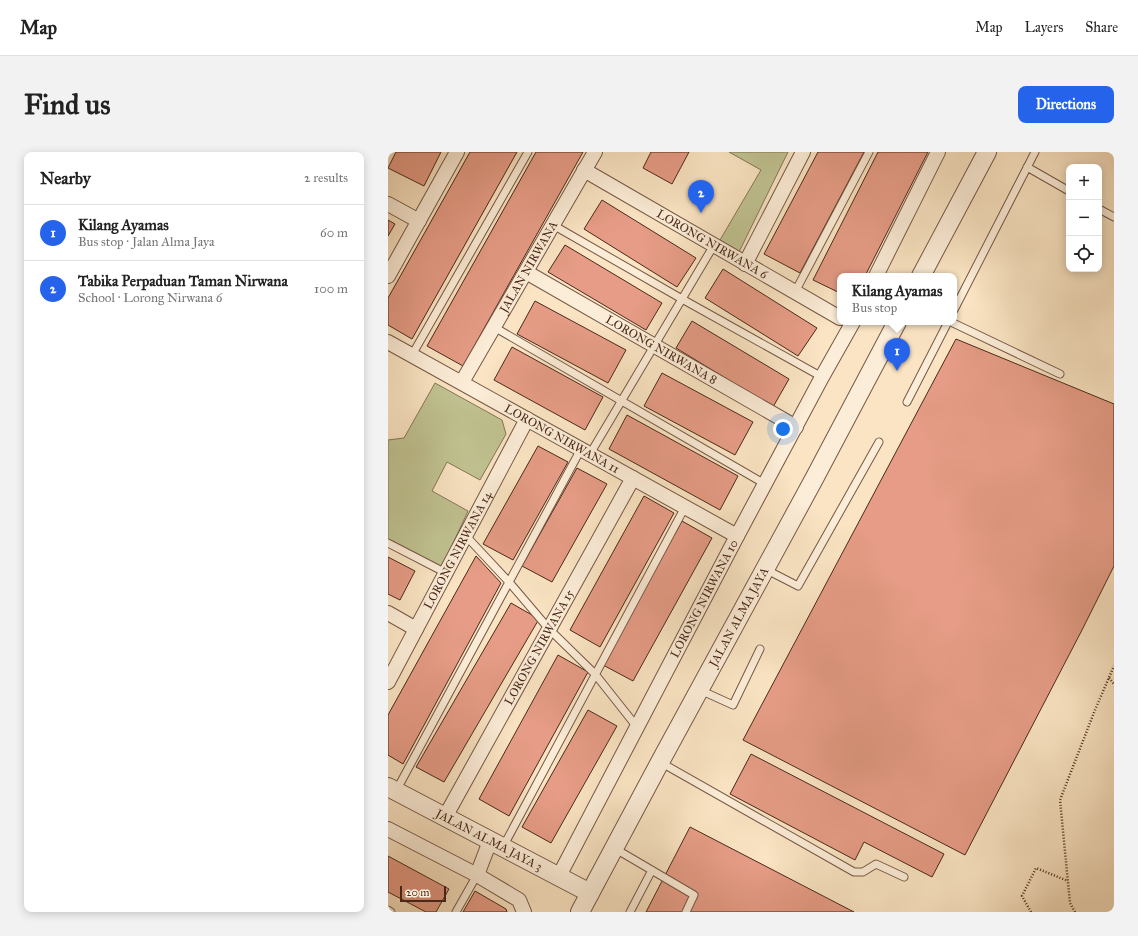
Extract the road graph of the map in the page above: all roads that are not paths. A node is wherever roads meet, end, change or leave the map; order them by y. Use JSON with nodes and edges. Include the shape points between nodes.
{"nodes":[{"id":1,"x":457,"y":152,"type":"edge"},
{"id":2,"x":528,"y":152,"type":"edge"},
{"id":3,"x":594,"y":152,"type":"edge"},
{"id":4,"x":803,"y":152,"type":"edge"},
{"id":5,"x":869,"y":152,"type":"edge"},
{"id":6,"x":938,"y":152,"type":"edge"},
{"id":7,"x":987,"y":152,"type":"edge"},
{"id":8,"x":1035,"y":152,"type":"edge"},
{"id":9,"x":1027,"y":167,"type":"junction"},
{"id":10,"x":584,"y":170,"type":"junction"},
{"id":11,"x":1066,"y":189,"type":"edge"},
{"id":12,"x":388,"y":204,"type":"edge"},
{"id":13,"x":1102,"y":210,"type":"edge"},
{"id":14,"x":1114,"y":217,"type":"edge"},
{"id":15,"x":418,"y":221,"type":"junction"},
{"id":16,"x":553,"y":225,"type":"junction"},
{"id":17,"x":714,"y":245,"type":"junction"},
{"id":18,"x":745,"y":264,"type":"junction"},
{"id":19,"x":526,"y":272,"type":"junction"},
{"id":20,"x":389,"y":273,"type":"edge"},
{"id":21,"x":878,"y":273,"type":"edge"},
{"id":22,"x":923,"y":273,"type":"edge"},
{"id":23,"x":796,"y":292,"type":"junction"},
{"id":24,"x":682,"y":300,"type":"junction"},
{"id":25,"x":957,"y":304,"type":"edge"},
{"id":26,"x":837,"y":316,"type":"edge"},
{"id":27,"x":847,"y":325,"type":"edge"},
{"id":28,"x":895,"y":325,"type":"edge"},
{"id":29,"x":946,"y":325,"type":"edge"},
{"id":30,"x":957,"y":325,"type":"edge"},
{"id":31,"x":494,"y":327,"type":"junction"},
{"id":32,"x":388,"y":342,"type":"edge"},
{"id":33,"x":654,"y":346,"type":"junction"},
{"id":34,"x":412,"y":355,"type":"junction"},
{"id":35,"x":1060,"y":374,"type":"dead end"},
{"id":36,"x":822,"y":377,"type":"junction"},
{"id":37,"x":462,"y":382,"type":"junction"},
{"id":38,"x":621,"y":401,"type":"junction"},
{"id":39,"x":907,"y":402,"type":"dead end"},
{"id":40,"x":527,"y":419,"type":"junction"},
{"id":41,"x":796,"y":427,"type":"junction"},
{"id":42,"x":879,"y":442,"type":"dead end"},
{"id":43,"x":586,"y":452,"type":"junction"},
{"id":44,"x":633,"y":478,"type":"junction"},
{"id":45,"x":765,"y":484,"type":"junction"},
{"id":46,"x":685,"y":506,"type":"junction"},
{"id":47,"x":466,"y":536,"type":"junction"},
{"id":48,"x":737,"y":536,"type":"junction"},
{"id":49,"x":388,"y":542,"type":"edge"},
{"id":50,"x":765,"y":568,"type":"junction"},
{"id":51,"x":446,"y":573,"type":"junction"},
{"id":52,"x":509,"y":582,"type":"junction"},
{"id":53,"x":388,"y":613,"type":"edge"},
{"id":54,"x":416,"y":629,"type":"junction"},
{"id":55,"x":549,"y":629,"type":"junction"},
{"id":56,"x":760,"y":649,"type":"dead end"},
{"id":57,"x":595,"y":674,"type":"junction"},
{"id":58,"x":388,"y":680,"type":"edge"},
{"id":59,"x":699,"y":690,"type":"junction"},
{"id":60,"x":637,"y":726,"type":"junction"},
{"id":61,"x":660,"y":762,"type":"junction"},
{"id":62,"x":392,"y":789,"type":"edge"},
{"id":63,"x":445,"y":817,"type":"junction"},
{"id":64,"x":388,"y":829,"type":"edge"},
{"id":65,"x":496,"y":844,"type":"junction"},
{"id":66,"x":614,"y":848,"type":"junction"},
{"id":67,"x":652,"y":870,"type":"junction"},
{"id":68,"x":477,"y":875,"type":"junction"},
{"id":69,"x":559,"y":876,"type":"junction"},
{"id":70,"x":904,"y":877,"type":"dead end"},
{"id":71,"x":590,"y":892,"type":"junction"},
{"id":72,"x":388,"y":910,"type":"edge"},
{"id":73,"x":391,"y":912,"type":"edge"},
{"id":74,"x":456,"y":912,"type":"edge"},
{"id":75,"x":524,"y":912,"type":"edge"},
{"id":76,"x":580,"y":912,"type":"edge"},
{"id":77,"x":630,"y":912,"type":"edge"},
{"id":78,"x":686,"y":912,"type":"edge"}],
"edges":[{"from":1,"to":15,"type":"street"},
{"from":2,"to":34,"type":"lane"},
{"from":3,"to":10,"type":"street","name":"JALAN NIRWANA"},
{"from":4,"to":18,"type":"street"},
{"from":5,"to":23,"type":"lane"},
{"from":6,"to":21,"type":"street"},
{"from":7,"to":22,"type":"street"},
{"from":8,"to":9,"type":"lane"},
{"from":9,"to":11,"type":"lane"},
{"from":9,"to":25,"type":"lane"},
{"from":10,"to":16,"type":"street","name":"JALAN NIRWANA"},
{"from":10,"to":17,"type":"street","name":"LORONG NIRWANA 6"},
{"from":12,"to":15,"type":"street"},
{"from":13,"to":14,"type":"lane"},
{"from":15,"to":20,"type":"street"},
{"from":16,"to":19,"type":"street","name":"JALAN NIRWANA"},
{"from":16,"to":24,"type":"lane"},
{"from":17,"to":18,"type":"street","name":"LORONG NIRWANA 6"},
{"from":17,"to":24,"type":"lane"},
{"from":18,"to":23,"type":"street","name":"LORONG NIRWANA 6"},
{"from":19,"to":31,"type":"street","name":"JALAN NIRWANA"},
{"from":19,"to":33,"type":"street","name":"LORONG NIRWANA 8"},
{"from":23,"to":26,"type":"street","name":"LORONG NIRWANA 6"},
{"from":24,"to":33,"type":"lane"},
{"from":24,"to":36,"type":"lane"},
{"from":27,"to":36,"type":"street","name":"LORONG NIRWANA 10"},
{"from":28,"to":50,"type":"street","name":"JALAN ALMA JAYA"},
{"from":29,"to":39,"type":"lane"},
{"from":30,"to":35,"type":"lane"},
{"from":31,"to":37,"type":"street","name":"JALAN NIRWANA"},
{"from":31,"to":38,"type":"lane"},
{"from":32,"to":34,"type":"street","name":"LORONG NIRWANA 11"},
{"from":33,"to":38,"type":"lane"},
{"from":33,"to":41,"type":"street","name":"LORONG NIRWANA 8"},
{"from":34,"to":37,"type":"street","name":"LORONG NIRWANA 11"},
{"from":36,"to":41,"type":"street","name":"LORONG NIRWANA 10"},
{"from":37,"to":40,"type":"street","name":"LORONG NIRWANA 11"},
{"from":38,"to":43,"type":"lane"},
{"from":38,"to":45,"type":"lane"},
{"from":40,"to":43,"type":"street","name":"LORONG NIRWANA 11"},
{"from":40,"to":47,"type":"street","name":"LORONG NIRWANA 14"},
{"from":41,"to":45,"type":"street","name":"LORONG NIRWANA 10"},
{"from":42,"to":50,"type":"lane","via":[[798,586]]},
{"from":43,"to":44,"type":"street","name":"LORONG NIRWANA 11"},
{"from":43,"to":52,"type":"lane"},
{"from":44,"to":46,"type":"street","name":"LORONG NIRWANA 11"},
{"from":44,"to":55,"type":"street","name":"LORONG NIRWANA 15"},
{"from":45,"to":48,"type":"street","name":"LORONG NIRWANA 10"},
{"from":46,"to":48,"type":"street","name":"LORONG NIRWANA 11"},
{"from":46,"to":57,"type":"lane"},
{"from":47,"to":51,"type":"street","name":"LORONG NIRWANA 14"},
{"from":47,"to":52,"type":"lane"},
{"from":48,"to":60,"type":"street","name":"LORONG NIRWANA 10"},
{"from":49,"to":51,"type":"lane"},
{"from":50,"to":59,"type":"street","name":"JALAN ALMA JAYA"},
{"from":51,"to":54,"type":"street","name":"LORONG NIRWANA 14"},
{"from":52,"to":55,"type":"lane"},
{"from":52,"to":62,"type":"lane"},
{"from":53,"to":54,"type":"street"},
{"from":54,"to":58,"type":"street","name":"LORONG NIRWANA 14"},
{"from":55,"to":57,"type":"lane"},
{"from":55,"to":63,"type":"street","name":"LORONG NIRWANA 15"},
{"from":56,"to":59,"type":"lane","via":[[733,705]]},
{"from":57,"to":60,"type":"lane"},
{"from":57,"to":65,"type":"lane"},
{"from":59,"to":61,"type":"street","name":"JALAN ALMA JAYA"},
{"from":60,"to":69,"type":"street","name":"LORONG NIRWANA 10"},
{"from":61,"to":66,"type":"street","name":"JALAN ALMA JAYA"},
{"from":61,"to":70,"type":"lane","via":[[854,872],[863,872],[876,864]]},
{"from":62,"to":63,"type":"street","name":"JALAN ALMA JAYA 3"},
{"from":63,"to":65,"type":"street","name":"JALAN ALMA JAYA 3"},
{"from":64,"to":68,"type":"street"},
{"from":65,"to":68,"type":"street"},
{"from":65,"to":69,"type":"street","name":"JALAN ALMA JAYA 3"},
{"from":66,"to":67,"type":"lane"},
{"from":66,"to":71,"type":"street","name":"JALAN ALMA JAYA"},
{"from":67,"to":77,"type":"lane"},
{"from":67,"to":78,"type":"lane","via":[[694,895]]},
{"from":68,"to":74,"type":"lane"},
{"from":68,"to":75,"type":"street","via":[[519,900]]},
{"from":69,"to":71,"type":"street","name":"JALAN ALMA JAYA 3"},
{"from":71,"to":76,"type":"street","name":"JALAN ALMA JAYA"},
{"from":72,"to":73,"type":"lane"}]}
